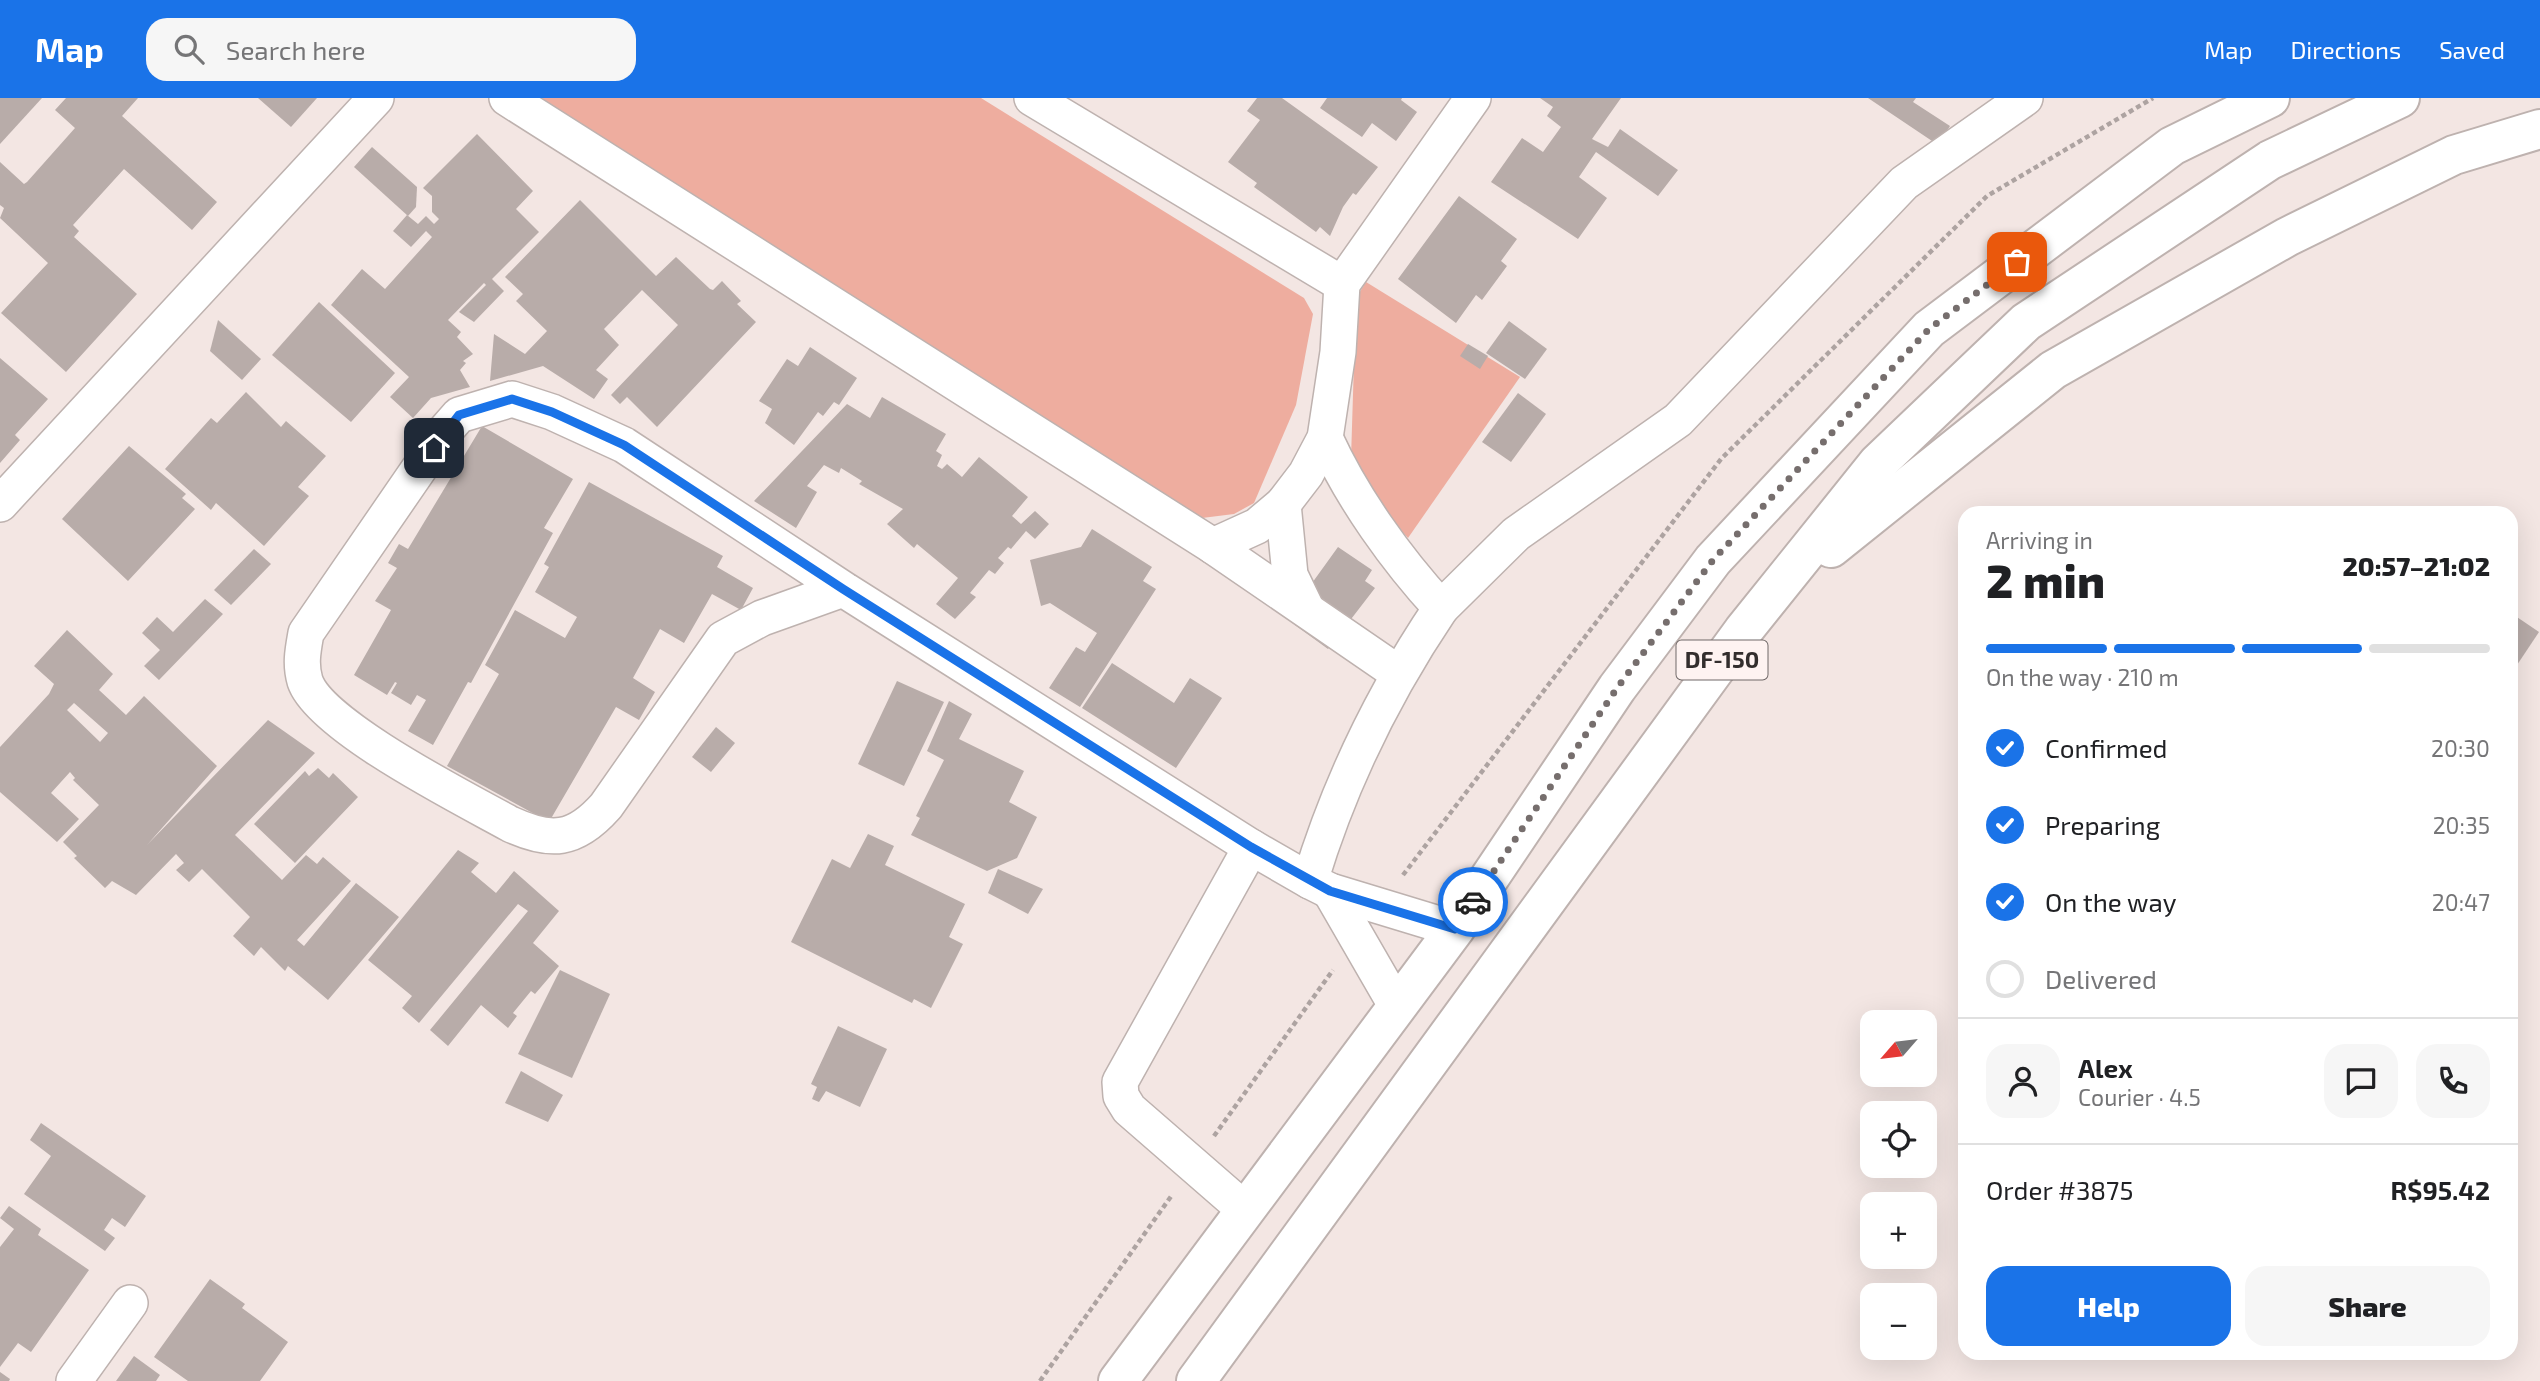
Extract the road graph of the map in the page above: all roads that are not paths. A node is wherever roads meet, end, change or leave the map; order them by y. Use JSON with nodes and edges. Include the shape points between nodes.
{"nodes":[{"id":1,"x":376,"y":98,"type":"edge"},
{"id":2,"x":507,"y":98,"type":"edge"},
{"id":3,"x":1032,"y":98,"type":"edge"},
{"id":4,"x":1473,"y":98,"type":"edge"},
{"id":5,"x":2025,"y":98,"type":"edge"},
{"id":6,"x":2270,"y":98,"type":"edge"},
{"id":7,"x":2400,"y":98,"type":"edge"},
{"id":8,"x":2540,"y":129,"type":"edge"},
{"id":9,"x":1342,"y":284,"type":"junction"},
{"id":10,"x":1325,"y":438,"type":"junction"},
{"id":11,"x":0,"y":504,"type":"edge"},
{"id":12,"x":1283,"y":504,"type":"junction"},
{"id":13,"x":1213,"y":546,"type":"junction"},
{"id":14,"x":843,"y":589,"type":"junction"},
{"id":15,"x":1305,"y":606,"type":"junction"},
{"id":16,"x":1441,"y":608,"type":"junction"},
{"id":17,"x":1743,"y":631,"type":"junction"},
{"id":18,"x":1398,"y":673,"type":"junction"},
{"id":19,"x":1251,"y":847,"type":"junction"},
{"id":20,"x":1320,"y":886,"type":"junction"},
{"id":21,"x":1455,"y":929,"type":"junction"},
{"id":22,"x":1397,"y":1007,"type":"junction"},
{"id":23,"x":1244,"y":1209,"type":"junction"},
{"id":24,"x":130,"y":1303,"type":"dead end"},
{"id":25,"x":74,"y":1381,"type":"edge"},
{"id":26,"x":1118,"y":1381,"type":"edge"},
{"id":27,"x":1196,"y":1381,"type":"edge"}],
"edges":[{"from":1,"to":11,"type":"street"},
{"from":2,"to":13,"type":"street"},
{"from":3,"to":9,"type":"street"},
{"from":4,"to":9,"type":"street"},
{"from":5,"to":16,"type":"street","via":[[1904,183],[1678,420],[1516,534]]},
{"from":6,"to":21,"type":"main road","number":"DF-150","via":[[2172,146],[1929,329],[1713,560],[1617,688]]},
{"from":7,"to":17,"type":"main road","number":"DF-150","via":[[2270,160],[2026,322],[1878,463]]},
{"from":8,"to":17,"type":"main road","via":[[2454,155],[2311,226],[2053,370],[1845,535]]},
{"from":9,"to":10,"type":"street"},
{"from":10,"to":12,"type":"street"},
{"from":10,"to":16,"type":"street","via":[[1342,474]]},
{"from":12,"to":13,"type":"street","via":[[1257,526]]},
{"from":12,"to":15,"type":"street","via":[[1290,575]]},
{"from":13,"to":15,"type":"street"},
{"from":14,"to":14,"type":"street","via":[[624,445],[512,399],[459,415],[445,431],[306,633],[301,659],[306,683],[337,721],[510,824],[537,836],[567,834],[590,824],[606,806],[723,639],[762,618]]},
{"from":14,"to":19,"type":"street"},
{"from":15,"to":18,"type":"street"},
{"from":16,"to":18,"type":"street"},
{"from":17,"to":27,"type":"main road","number":"DF-150"},
{"from":18,"to":20,"type":"street","via":[[1342,794]]},
{"from":19,"to":20,"type":"street"},
{"from":19,"to":23,"type":"street","via":[[1121,1082],[1121,1096],[1129,1110]]},
{"from":20,"to":21,"type":"street"},
{"from":20,"to":22,"type":"street"},
{"from":21,"to":22,"type":"main road","number":"DF-150"},
{"from":22,"to":23,"type":"main road","number":"DF-150"},
{"from":23,"to":26,"type":"main road","number":"DF-150"},
{"from":24,"to":25,"type":"street"}]}
